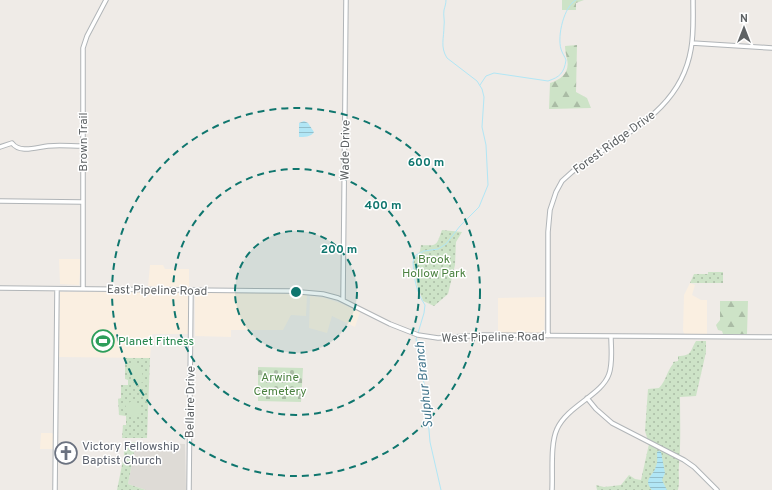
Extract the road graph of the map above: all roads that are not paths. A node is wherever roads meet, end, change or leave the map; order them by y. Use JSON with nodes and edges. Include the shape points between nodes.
{"nodes":[{"id":1,"x":106,"y":0,"type":"edge"},
{"id":2,"x":346,"y":0,"type":"edge"},
{"id":3,"x":693,"y":0,"type":"edge"},
{"id":4,"x":692,"y":43,"type":"junction"},
{"id":5,"x":772,"y":48,"type":"edge"},
{"id":6,"x":82,"y":146,"type":"junction"},
{"id":7,"x":1,"y":147,"type":"edge"},
{"id":8,"x":0,"y":202,"type":"edge"},
{"id":9,"x":82,"y":202,"type":"junction"},
{"id":10,"x":0,"y":288,"type":"edge"},
{"id":11,"x":57,"y":289,"type":"junction"},
{"id":12,"x":83,"y":289,"type":"junction"},
{"id":13,"x":191,"y":290,"type":"junction"},
{"id":14,"x":313,"y":293,"type":"joint"},
{"id":15,"x":343,"y":300,"type":"junction"},
{"id":16,"x":548,"y":336,"type":"junction"},
{"id":17,"x":611,"y":337,"type":"junction"},
{"id":18,"x":772,"y":337,"type":"edge"},
{"id":19,"x":587,"y":398,"type":"junction"},
{"id":20,"x":55,"y":490,"type":"edge"},
{"id":21,"x":189,"y":490,"type":"edge"},
{"id":22,"x":552,"y":490,"type":"edge"},
{"id":23,"x":717,"y":490,"type":"edge"}],
"edges":[{"from":1,"to":6,"type":"main road","name":"Brown Trail","via":[[83,48]]},
{"from":2,"to":15,"type":"main road","name":"Wade Drive"},
{"from":3,"to":4,"type":"main road","name":"Forest Ridge Drive"},
{"from":4,"to":5,"type":"main road"},
{"from":4,"to":16,"type":"main road","name":"Forest Ridge Drive","via":[[681,80],[665,103],[644,122],[572,172],[562,181],[556,192],[549,220]]},
{"from":6,"to":7,"type":"main road","via":[[46,146],[31,149],[18,147],[12,142]]},
{"from":6,"to":9,"type":"main road","name":"Brown Trail"},
{"from":8,"to":9,"type":"main road"},
{"from":9,"to":12,"type":"main road","name":"Brown Trail"},
{"from":10,"to":11,"type":"main road","name":"East Pipeline Road"},
{"from":11,"to":12,"type":"main road","name":"East Pipeline Road"},
{"from":11,"to":20,"type":"main road"},
{"from":12,"to":13,"type":"main road","name":"East Pipeline Road"},
{"from":13,"to":14,"type":"main road","name":"East Pipeline Road"},
{"from":13,"to":21,"type":"main road","name":"Bellaire Drive"},
{"from":14,"to":15,"type":"main road","name":"West Pipeline Road"},
{"from":15,"to":16,"type":"main road","name":"West Pipeline Road","via":[[411,334],[438,338]]},
{"from":16,"to":17,"type":"main road","name":"West Pipeline Road"},
{"from":17,"to":18,"type":"main road","name":"West Pipeline Road"},
{"from":17,"to":19,"type":"main road","via":[[609,375]]},
{"from":19,"to":22,"type":"main road","via":[[567,415],[557,429],[554,440]]},
{"from":19,"to":23,"type":"main road","via":[[612,423],[690,464]]}]}
